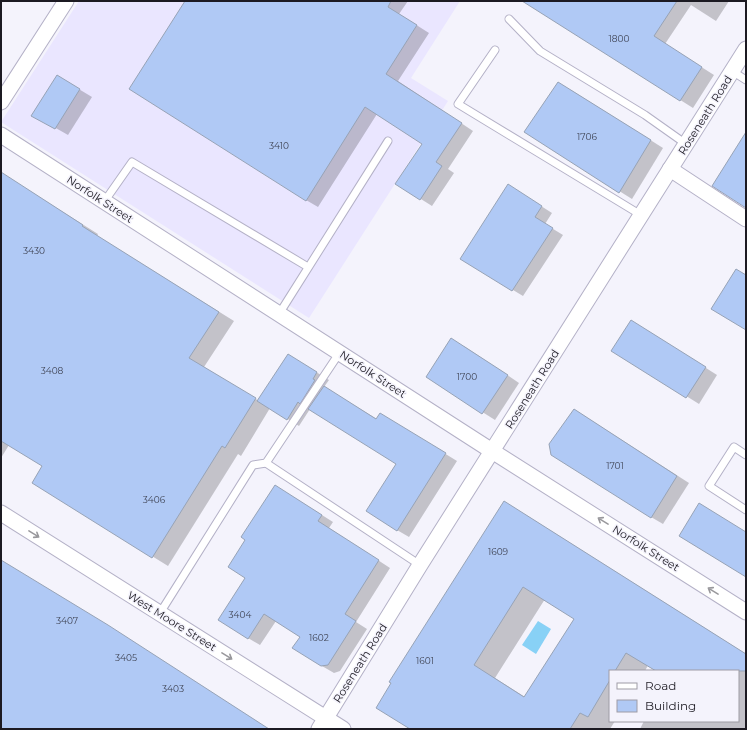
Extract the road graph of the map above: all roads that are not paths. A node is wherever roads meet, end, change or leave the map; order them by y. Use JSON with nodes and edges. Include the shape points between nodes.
{"nodes":[{"id":1,"x":66,"y":1,"type":"edge"},
{"id":2,"x":509,"y":19,"type":"dead end"},
{"id":3,"x":746,"y":49,"type":"edge"},
{"id":4,"x":495,"y":50,"type":"dead end"},
{"id":5,"x":732,"y":71,"type":"junction"},
{"id":6,"x":746,"y":80,"type":"edge"},
{"id":7,"x":1,"y":102,"type":"edge"},
{"id":8,"x":1,"y":135,"type":"edge"},
{"id":9,"x":388,"y":141,"type":"dead end"},
{"id":10,"x":686,"y":144,"type":"junction"},
{"id":11,"x":670,"y":169,"type":"junction"},
{"id":12,"x":104,"y":202,"type":"junction"},
{"id":13,"x":641,"y":215,"type":"junction"},
{"id":14,"x":746,"y":219,"type":"edge"},
{"id":15,"x":308,"y":267,"type":"junction"},
{"id":16,"x":279,"y":314,"type":"junction"},
{"id":17,"x":340,"y":352,"type":"junction"},
{"id":18,"x":492,"y":451,"type":"junction"},
{"id":19,"x":746,"y":455,"type":"edge"},
{"id":20,"x":266,"y":463,"type":"junction"},
{"id":21,"x":746,"y":510,"type":"edge"},
{"id":22,"x":1,"y":513,"type":"edge"},
{"id":23,"x":420,"y":565,"type":"junction"},
{"id":24,"x":746,"y":612,"type":"edge"},
{"id":25,"x":160,"y":613,"type":"junction"},
{"id":26,"x":322,"y":724,"type":"edge"},
{"id":27,"x":343,"y":729,"type":"edge"}],
"edges":[{"from":1,"to":7,"type":"street"},
{"from":2,"to":10,"type":"lane","via":[[540,50],[645,115]]},
{"from":3,"to":5,"type":"street","name":"Roseneath Road"},
{"from":4,"to":13,"type":"lane","via":[[458,104]]},
{"from":5,"to":6,"type":"lane"},
{"from":5,"to":10,"type":"street","name":"Roseneath Road"},
{"from":8,"to":12,"type":"street","name":"Norfolk Street"},
{"from":9,"to":15,"type":"lane"},
{"from":10,"to":11,"type":"street","name":"Roseneath Road"},
{"from":11,"to":13,"type":"street","name":"Roseneath Road"},
{"from":11,"to":14,"type":"street"},
{"from":12,"to":15,"type":"lane","via":[[132,162]]},
{"from":12,"to":16,"type":"street","name":"Norfolk Street"},
{"from":13,"to":18,"type":"street","name":"Roseneath Road"},
{"from":15,"to":16,"type":"lane"},
{"from":16,"to":17,"type":"street","name":"Norfolk Street"},
{"from":17,"to":18,"type":"street","name":"Norfolk Street"},
{"from":17,"to":20,"type":"lane"},
{"from":18,"to":23,"type":"street","name":"Roseneath Road"},
{"from":24,"to":18,"type":"street","name":"Norfolk Street","one_way":true},
{"from":19,"to":21,"type":"lane","via":[[734,447],[709,486]]},
{"from":20,"to":23,"type":"lane"},
{"from":20,"to":25,"type":"lane","via":[[253,465]]},
{"from":22,"to":25,"type":"street","name":"West Moore Street","one_way":true},
{"from":23,"to":26,"type":"street","name":"Roseneath Road"},
{"from":25,"to":26,"type":"street","name":"West Moore Street","one_way":true},
{"from":26,"to":27,"type":"street","name":"West Moore Street"}]}
